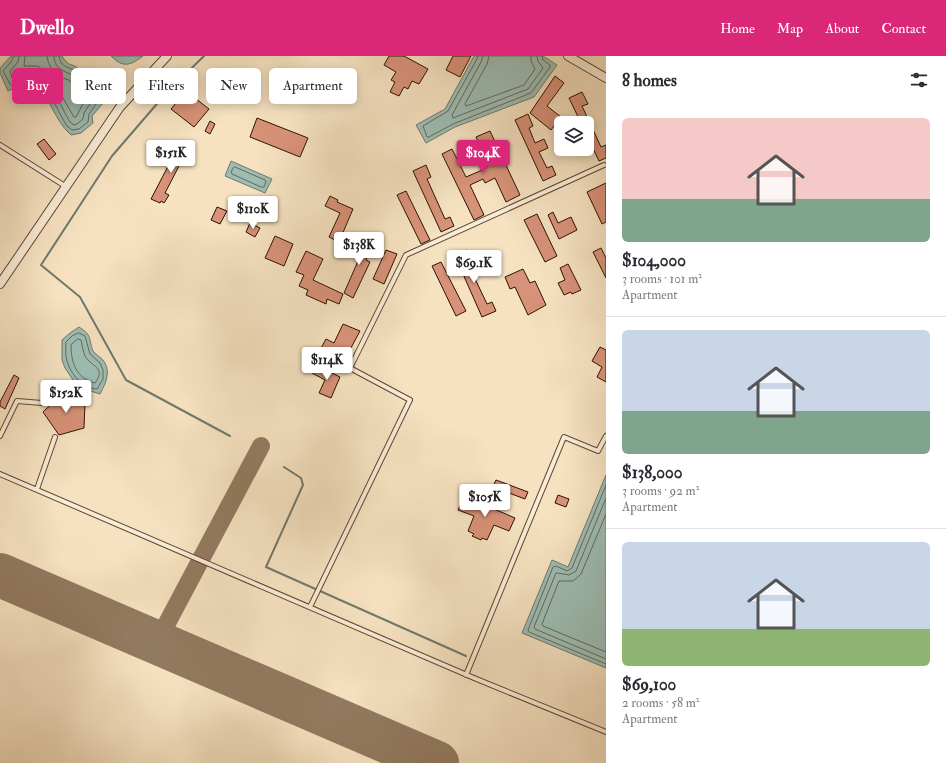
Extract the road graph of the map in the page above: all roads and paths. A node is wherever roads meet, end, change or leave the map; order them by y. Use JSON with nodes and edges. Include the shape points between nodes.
{"nodes":[{"id":1,"x":167,"y":56,"type":"edge"},
{"id":2,"x":568,"y":56,"type":"edge"},
{"id":3,"x":606,"y":78,"type":"edge"},
{"id":4,"x":0,"y":146,"type":"edge"},
{"id":5,"x":604,"y":165,"type":"dead end"},
{"id":6,"x":65,"y":186,"type":"junction"},
{"id":7,"x":0,"y":284,"type":"edge"},
{"id":8,"x":42,"y":403,"type":"dead end"},
{"id":9,"x":0,"y":436,"type":"edge"},
{"id":10,"x":606,"y":436,"type":"edge"},
{"id":11,"x":55,"y":437,"type":"dead end"},
{"id":12,"x":0,"y":474,"type":"edge"},
{"id":13,"x":37,"y":489,"type":"junction"},
{"id":14,"x":310,"y":607,"type":"junction"},
{"id":15,"x":466,"y":675,"type":"junction"},
{"id":16,"x":606,"y":732,"type":"edge"}],
"edges":[{"from":1,"to":6,"type":"street","via":[[120,107]]},
{"from":2,"to":3,"type":"street"},
{"from":4,"to":6,"type":"lane"},
{"from":5,"to":14,"type":"lane","via":[[406,255],[350,368],[410,400]]},
{"from":6,"to":7,"type":"street"},
{"from":8,"to":9,"type":"lane","via":[[17,401]]},
{"from":10,"to":15,"type":"lane","via":[[598,451],[564,436]]},
{"from":11,"to":13,"type":"lane"},
{"from":12,"to":13,"type":"lane"},
{"from":13,"to":14,"type":"lane"},
{"from":14,"to":15,"type":"lane"},
{"from":15,"to":16,"type":"lane"}]}
